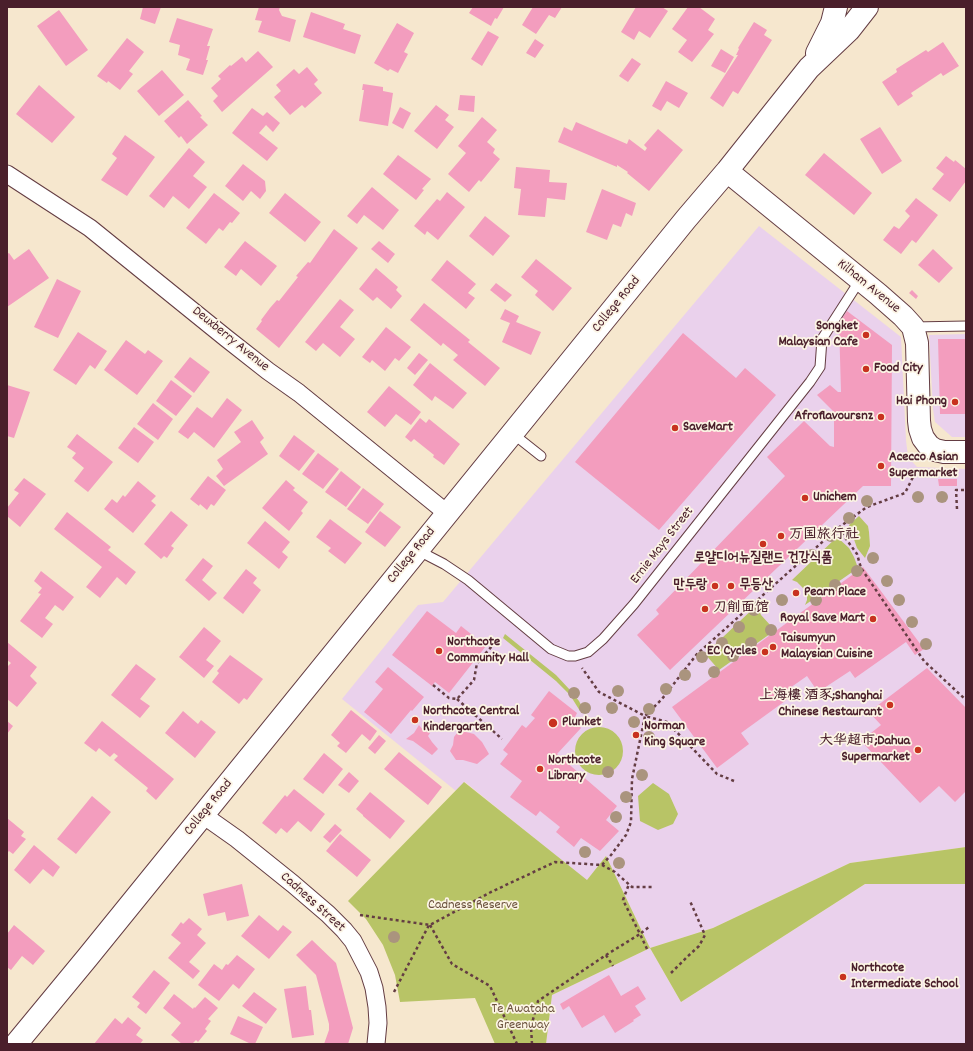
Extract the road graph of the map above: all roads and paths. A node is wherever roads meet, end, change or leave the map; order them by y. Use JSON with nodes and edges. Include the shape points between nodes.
{"nodes":[{"id":1,"x":836,"y":7,"type":"edge"},
{"id":2,"x":867,"y":7,"type":"edge"},
{"id":3,"x":809,"y":68,"type":"junction"},
{"id":4,"x":727,"y":171,"type":"junction"},
{"id":5,"x":7,"y":174,"type":"edge"},
{"id":6,"x":860,"y":280,"type":"junction"},
{"id":7,"x":966,"y":326,"type":"edge"},
{"id":8,"x":913,"y":327,"type":"junction"},
{"id":9,"x":512,"y":434,"type":"junction"},
{"id":10,"x":966,"y":452,"type":"edge"},
{"id":11,"x":541,"y":456,"type":"dead end"},
{"id":12,"x":917,"y":469,"type":"dead end"},
{"id":13,"x":966,"y":490,"type":"edge"},
{"id":14,"x":957,"y":509,"type":"dead end"},
{"id":15,"x":448,"y":514,"type":"junction"},
{"id":16,"x":838,"y":528,"type":"junction"},
{"id":17,"x":417,"y":550,"type":"junction"},
{"id":18,"x":492,"y":646,"type":"dead end"},
{"id":19,"x":575,"y":656,"type":"junction"},
{"id":20,"x":433,"y":685,"type":"dead end"},
{"id":21,"x":457,"y":699,"type":"junction"},
{"id":22,"x":966,"y":700,"type":"edge"},
{"id":23,"x":645,"y":716,"type":"junction"},
{"id":24,"x":502,"y":739,"type":"dead end"},
{"id":25,"x":734,"y":781,"type":"dead end"},
{"id":26,"x":203,"y":814,"type":"junction"},
{"id":27,"x":602,"y":865,"type":"junction"},
{"id":28,"x":629,"y":884,"type":"junction"},
{"id":29,"x":652,"y":887,"type":"dead end"},
{"id":30,"x":690,"y":901,"type":"dead end"},
{"id":31,"x":360,"y":915,"type":"dead end"},
{"id":32,"x":430,"y":925,"type":"junction"},
{"id":33,"x":649,"y":927,"type":"dead end"},
{"id":34,"x":640,"y":934,"type":"junction"},
{"id":35,"x":647,"y":949,"type":"dead end"},
{"id":36,"x":606,"y":955,"type":"junction"},
{"id":37,"x":613,"y":966,"type":"dead end"},
{"id":38,"x":671,"y":973,"type":"dead end"},
{"id":39,"x":394,"y":992,"type":"dead end"},
{"id":40,"x":16,"y":1044,"type":"edge"},
{"id":41,"x":376,"y":1044,"type":"edge"},
{"id":42,"x":517,"y":1044,"type":"edge"},
{"id":43,"x":532,"y":1044,"type":"edge"}],
"edges":[{"from":1,"to":3,"type":"main road","name":"College Road","via":[[826,36]]},
{"from":2,"to":3,"type":"main road","name":"College Road","via":[[849,30]]},
{"from":3,"to":4,"type":"main road","name":"College Road"},
{"from":4,"to":6,"type":"main road","name":"Kilham Avenue"},
{"from":4,"to":9,"type":"main road","name":"College Road"},
{"from":5,"to":15,"type":"street","name":"Deuxberry Avenue","via":[[90,228]]},
{"from":6,"to":8,"type":"main road","name":"Kilham Avenue"},
{"from":6,"to":19,"type":"lane","name":"Ernie Mays Street","via":[[822,339],[820,367],[810,382],[634,604],[595,647]]},
{"from":7,"to":8,"type":"lane"},
{"from":8,"to":10,"type":"main road","via":[[917,343],[920,429],[923,438],[935,450]]},
{"from":9,"to":11,"type":"lane"},
{"from":9,"to":15,"type":"main road","name":"College Road"},
{"from":12,"to":16,"type":"path","via":[[905,493],[867,507]]},
{"from":13,"to":14,"type":"path","via":[[956,490]]},
{"from":15,"to":17,"type":"main road","name":"College Road"},
{"from":16,"to":22,"type":"path","via":[[857,554],[861,568],[924,661]]},
{"from":16,"to":23,"type":"path","via":[[697,654],[662,699]]},
{"from":17,"to":19,"type":"lane","via":[[468,580],[551,649]]},
{"from":17,"to":26,"type":"main road","name":"College Road"},
{"from":18,"to":21,"type":"path","via":[[477,663],[474,680]]},
{"from":19,"to":23,"type":"path","via":[[599,692]]},
{"from":20,"to":21,"type":"path","via":[[449,698]]},
{"from":21,"to":24,"type":"path"},
{"from":23,"to":25,"type":"path","via":[[667,722],[717,774]]},
{"from":23,"to":27,"type":"path","via":[[632,779],[631,822],[626,835]]},
{"from":26,"to":40,"type":"main road","name":"College Road"},
{"from":26,"to":41,"type":"street","name":"Cadness Street","via":[[293,884],[328,914],[353,941],[374,988],[378,1023]]},
{"from":27,"to":28,"type":"path"},
{"from":27,"to":32,"type":"path","via":[[555,862],[491,892]]},
{"from":28,"to":29,"type":"path","via":[[632,887]]},
{"from":28,"to":34,"type":"path","via":[[623,900]]},
{"from":30,"to":38,"type":"path","via":[[705,935],[699,946]]},
{"from":31,"to":32,"type":"path"},
{"from":32,"to":39,"type":"path"},
{"from":32,"to":42,"type":"path","via":[[452,964],[490,986]]},
{"from":33,"to":34,"type":"path"},
{"from":34,"to":35,"type":"path"},
{"from":34,"to":36,"type":"path"},
{"from":36,"to":37,"type":"path"},
{"from":36,"to":43,"type":"path","via":[[538,1001],[531,1027]]}]}
